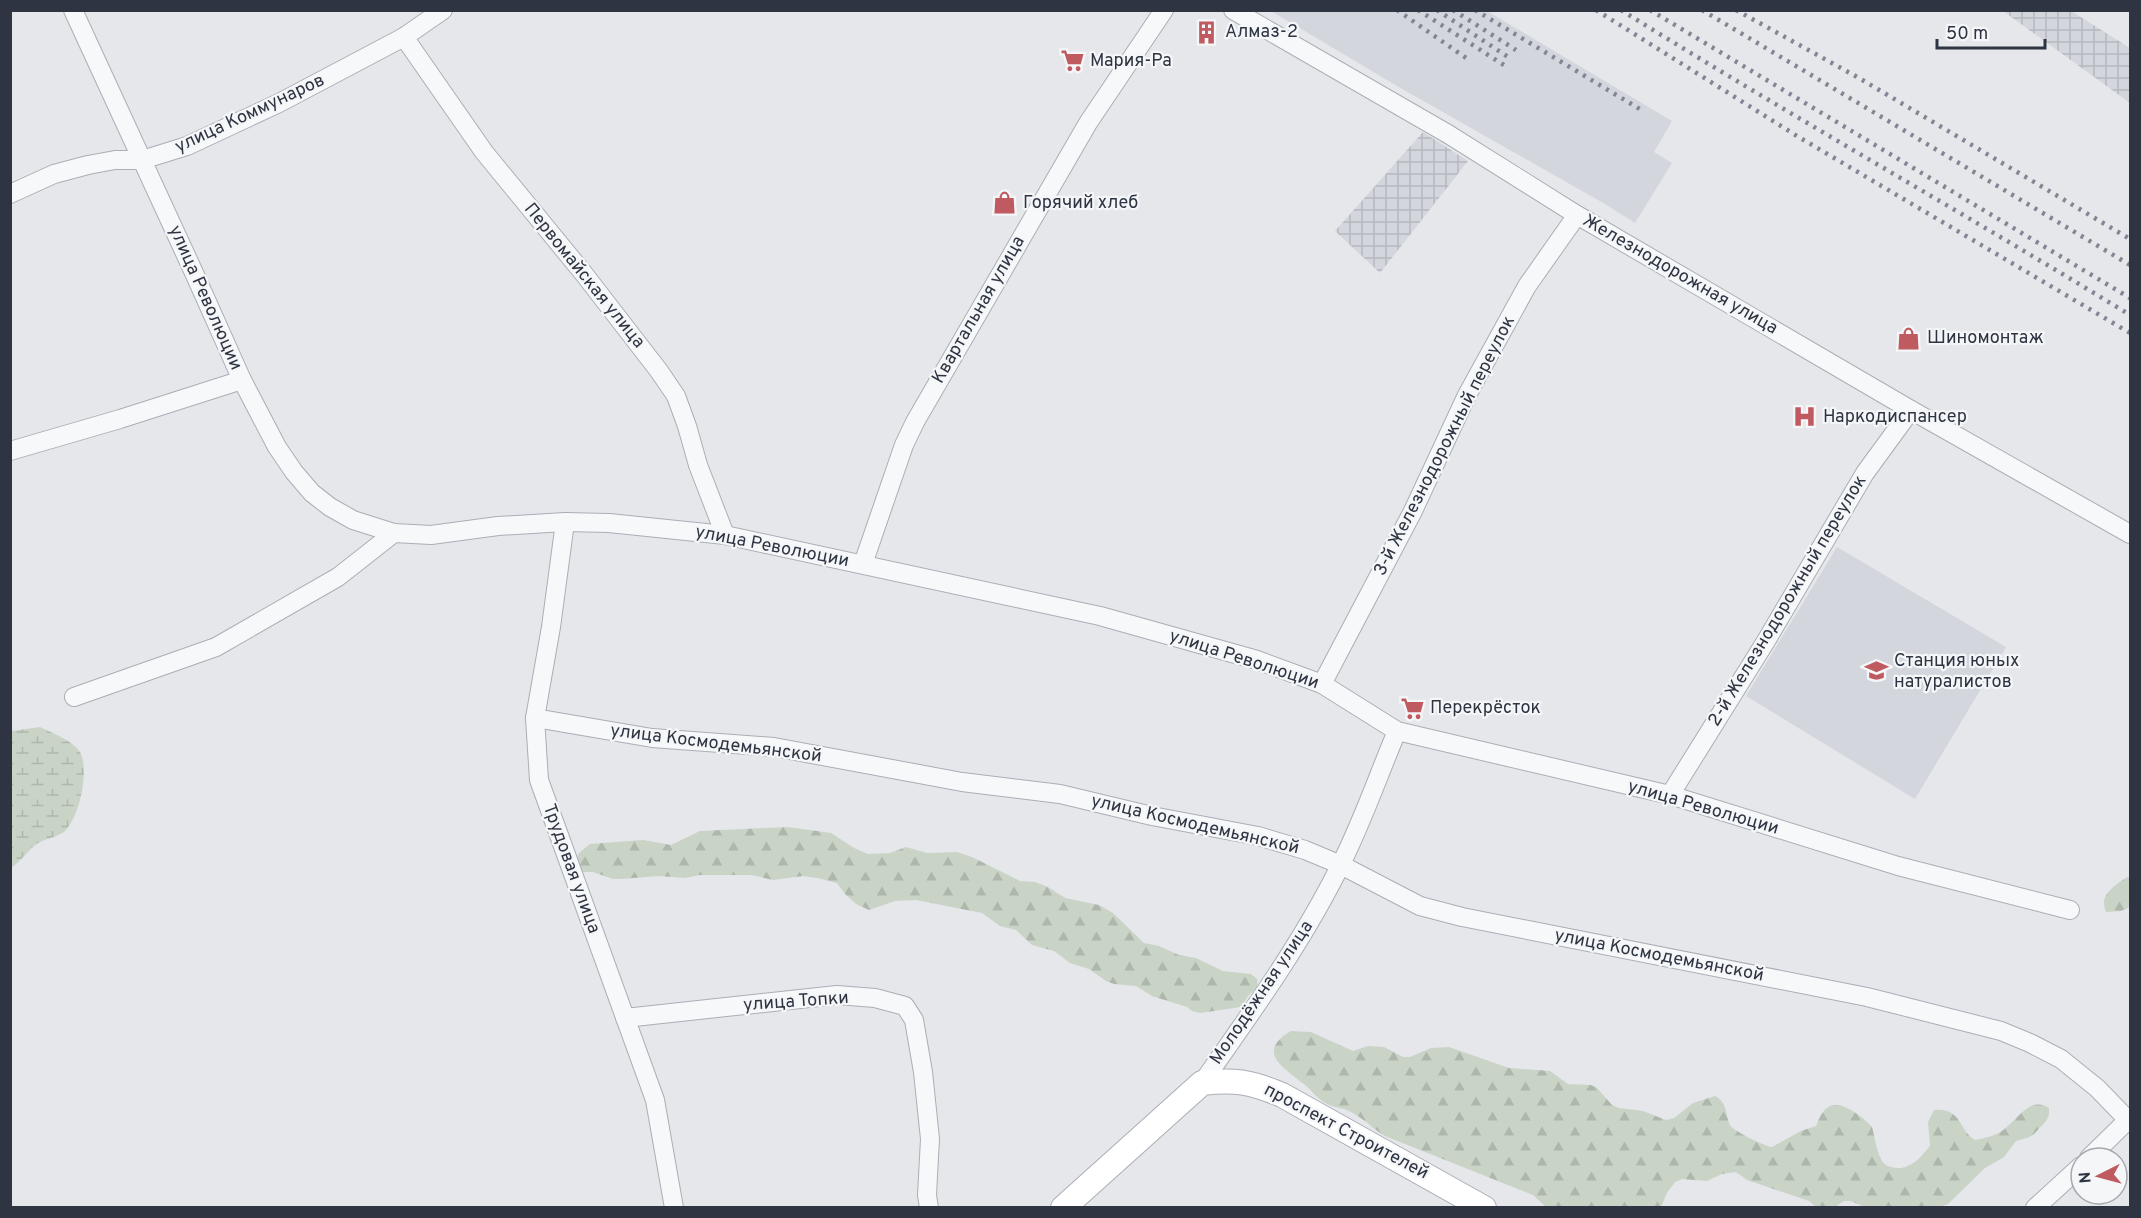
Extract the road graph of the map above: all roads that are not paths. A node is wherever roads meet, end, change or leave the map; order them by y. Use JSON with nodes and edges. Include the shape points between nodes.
{"nodes":[{"id":1,"x":73,"y":10,"type":"edge"},
{"id":2,"x":443,"y":10,"type":"edge"},
{"id":3,"x":1164,"y":10,"type":"edge"},
{"id":4,"x":1233,"y":10,"type":"edge"},
{"id":5,"x":404,"y":38,"type":"junction"},
{"id":6,"x":142,"y":160,"type":"junction"},
{"id":7,"x":10,"y":194,"type":"edge"},
{"id":8,"x":1577,"y":215,"type":"junction"},
{"id":9,"x":242,"y":380,"type":"junction"},
{"id":10,"x":1911,"y":410,"type":"junction"},
{"id":11,"x":10,"y":451,"type":"edge"},
{"id":12,"x":565,"y":522,"type":"junction"},
{"id":13,"x":394,"y":533,"type":"junction"},
{"id":14,"x":2130,"y":534,"type":"edge"},
{"id":15,"x":725,"y":535,"type":"junction"},
{"id":16,"x":863,"y":564,"type":"junction"},
{"id":17,"x":1322,"y":684,"type":"junction"},
{"id":18,"x":74,"y":697,"type":"dead end"},
{"id":19,"x":535,"y":718,"type":"junction"},
{"id":20,"x":1397,"y":731,"type":"junction"},
{"id":21,"x":1670,"y":795,"type":"junction"},
{"id":22,"x":1341,"y":865,"type":"junction"},
{"id":23,"x":2070,"y":910,"type":"dead end"},
{"id":24,"x":625,"y":1018,"type":"junction"},
{"id":25,"x":1202,"y":1083,"type":"junction"},
{"id":26,"x":2129,"y":1119,"type":"edge"},
{"id":27,"x":2101,"y":1146,"type":"edge"},
{"id":28,"x":2069,"y":1177,"type":"edge"},
{"id":29,"x":674,"y":1208,"type":"edge"},
{"id":30,"x":929,"y":1208,"type":"edge"},
{"id":31,"x":1063,"y":1208,"type":"edge"},
{"id":32,"x":1484,"y":1208,"type":"edge"},
{"id":33,"x":2035,"y":1208,"type":"edge"}],
"edges":[{"from":1,"to":6,"type":"street","name":"улица Революции"},
{"from":2,"to":5,"type":"street","name":"улица Коммунаров"},
{"from":3,"to":16,"type":"street","name":"Квартальная улица","via":[[1088,123],[915,422]]},
{"from":4,"to":8,"type":"street","name":"Железнодорожная улица","via":[[1448,134]]},
{"from":5,"to":6,"type":"street","name":"улица Коммунаров","via":[[187,146]]},
{"from":5,"to":15,"type":"street","name":"Первомайская улица","via":[[484,152],[591,283],[676,396]]},
{"from":6,"to":7,"type":"street","name":"улица Коммунаров","via":[[88,165],[54,174]]},
{"from":6,"to":9,"type":"street","name":"улица Революции"},
{"from":8,"to":10,"type":"street","name":"Железнодорожная улица"},
{"from":8,"to":17,"type":"street","name":"3-й Железнодорожный переулок","via":[[1527,286],[1467,395],[1413,511]]},
{"from":9,"to":11,"type":"street"},
{"from":9,"to":13,"type":"street","name":"улица Революции","via":[[277,447],[312,493],[353,520]]},
{"from":10,"to":14,"type":"street","name":"Железнодорожная улица"},
{"from":10,"to":21,"type":"street","name":"2-й Железнодорожный переулок","via":[[1865,473]]},
{"from":12,"to":13,"type":"street","name":"улица Революции","via":[[431,534]]},
{"from":12,"to":15,"type":"street","name":"улица Революции"},
{"from":12,"to":19,"type":"street","name":"Трудовая улица"},
{"from":13,"to":18,"type":"street","via":[[338,577],[216,647]]},
{"from":15,"to":16,"type":"street","name":"улица Революции"},
{"from":16,"to":17,"type":"street","name":"улица Революции","via":[[1100,616],[1257,660]]},
{"from":17,"to":20,"type":"street","name":"улица Революции"},
{"from":19,"to":22,"type":"street","name":"улица Космодемьянской","via":[[652,738],[774,747],[962,782],[1060,794],[1258,836]]},
{"from":19,"to":24,"type":"street","name":"Трудовая улица","via":[[539,780]]},
{"from":20,"to":21,"type":"street","name":"улица Революции"},
{"from":20,"to":22,"type":"street","name":"Молодёжная улица"},
{"from":21,"to":23,"type":"street","name":"улица Революции","via":[[1887,863]]},
{"from":22,"to":25,"type":"street","name":"Молодёжная улица","via":[[1307,927]]},
{"from":22,"to":26,"type":"street","name":"улица Космодемьянской","via":[[1420,906],[1462,917],[1867,997],[2001,1031],[2061,1059]]},
{"from":24,"to":29,"type":"street","name":"Трудовая улица","via":[[655,1100]]},
{"from":24,"to":30,"type":"street","name":"улица Топки","via":[[837,995],[875,998],[905,1006],[914,1020],[924,1071],[930,1139]]},
{"from":25,"to":31,"type":"street","name":"Молодёжная улица"},
{"from":25,"to":32,"type":"street","name":"проспект Строителей","via":[[1255,1084],[1282,1095]]},
{"from":26,"to":27,"type":"street"},
{"from":28,"to":33,"type":"street"}]}
